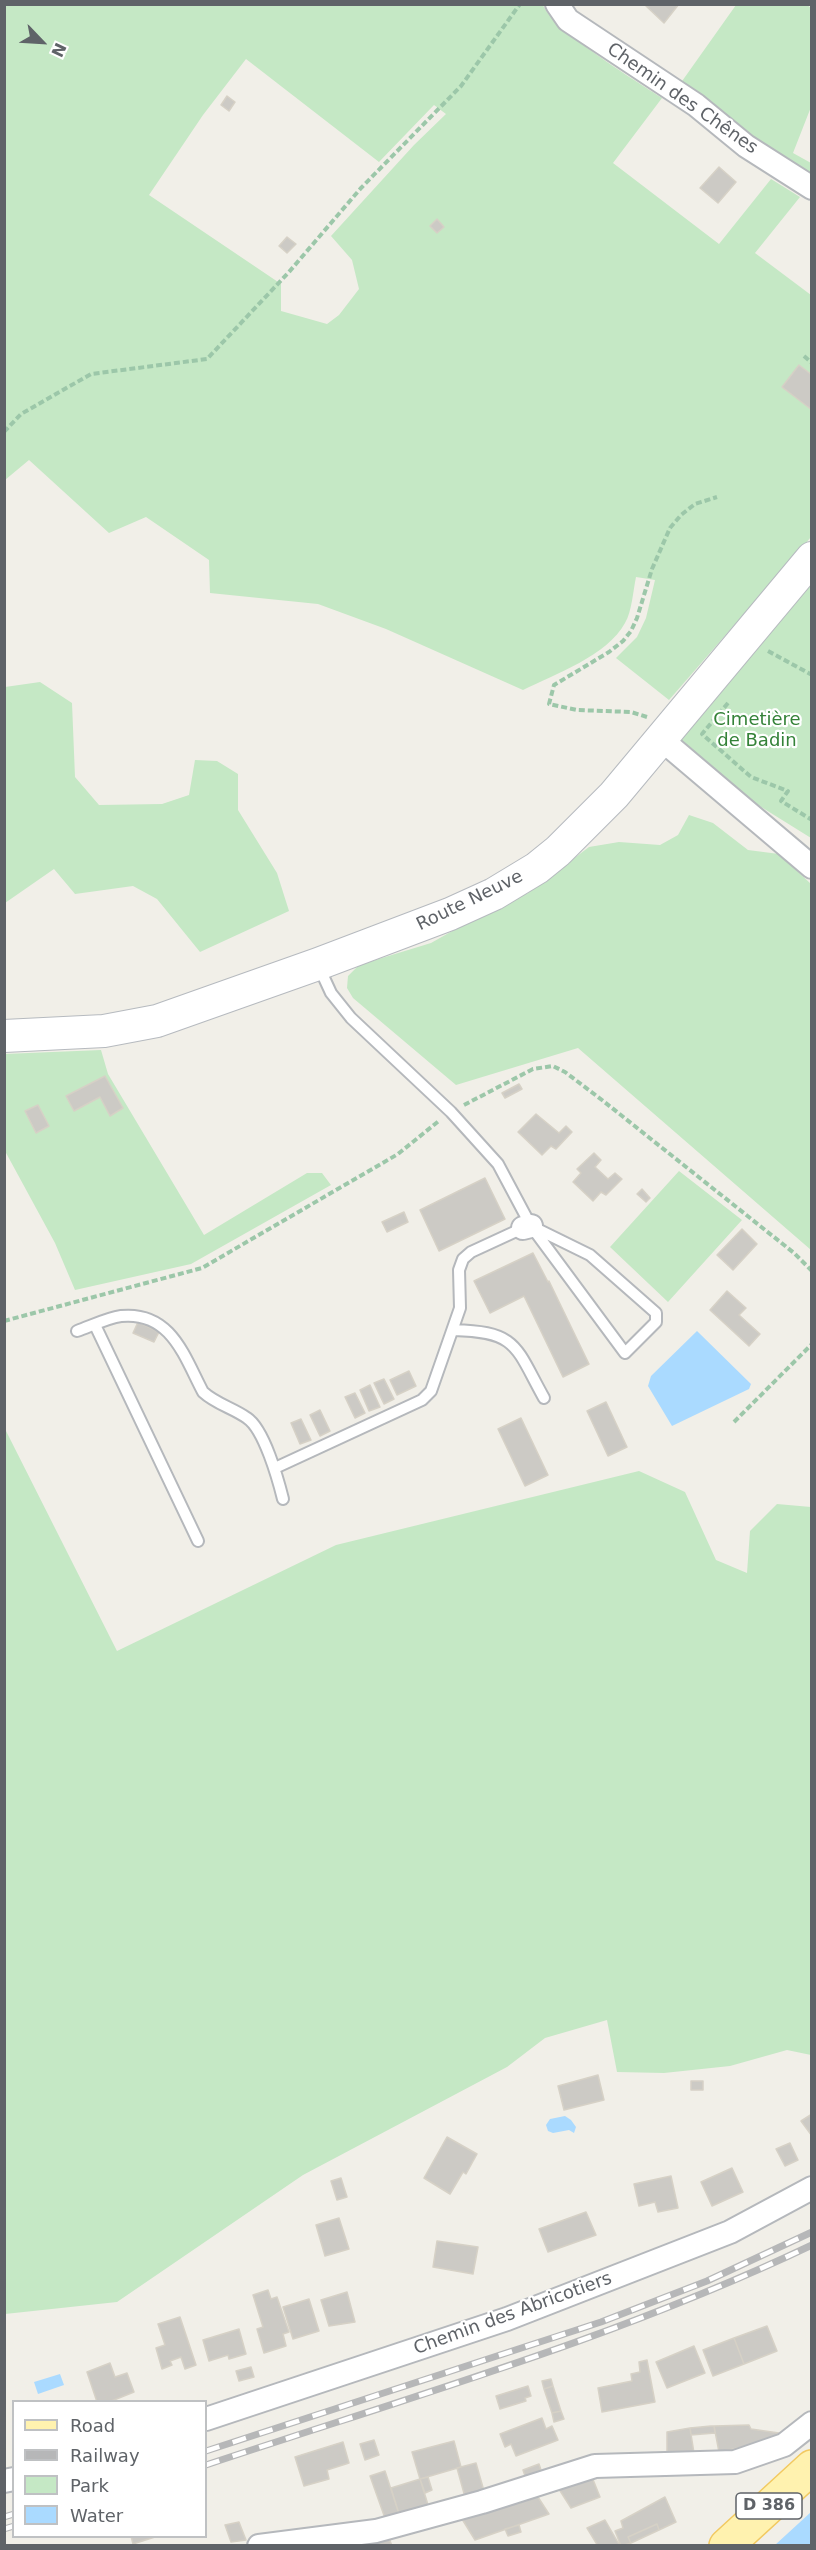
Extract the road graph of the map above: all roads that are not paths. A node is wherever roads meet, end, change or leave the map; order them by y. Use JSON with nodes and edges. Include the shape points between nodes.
{"nodes":[{"id":1,"x":558,"y":4,"type":"edge"},
{"id":2,"x":812,"y":188,"type":"edge"},
{"id":3,"x":812,"y":558,"type":"edge"},
{"id":4,"x":665,"y":735,"type":"junction"},
{"id":5,"x":812,"y":867,"type":"edge"},
{"id":6,"x":318,"y":964,"type":"junction"},
{"id":7,"x":4,"y":1036,"type":"edge"},
{"id":8,"x":527,"y":1227,"type":"junction"},
{"id":9,"x":95,"y":1325,"type":"junction"},
{"id":10,"x":454,"y":1330,"type":"junction"},
{"id":11,"x":77,"y":1331,"type":"dead end"},
{"id":12,"x":544,"y":1398,"type":"dead end"},
{"id":13,"x":275,"y":1468,"type":"junction"},
{"id":14,"x":283,"y":1499,"type":"dead end"},
{"id":15,"x":198,"y":1541,"type":"dead end"},
{"id":16,"x":812,"y":2188,"type":"edge"},
{"id":17,"x":207,"y":2419,"type":"edge"},
{"id":18,"x":812,"y":2423,"type":"edge"},
{"id":19,"x":812,"y":2467,"type":"edge"},
{"id":20,"x":260,"y":2546,"type":"edge"},
{"id":21,"x":726,"y":2546,"type":"edge"}],
"edges":[{"from":1,"to":2,"type":"street","name":"Chemin des Chênes","via":[[568,20]]},
{"from":3,"to":4,"type":"street","name":"Route Neuve","via":[[759,650]]},
{"from":4,"to":5,"type":"street"},
{"from":4,"to":6,"type":"street","name":"Route Neuve","via":[[599,811],[537,868],[450,914]]},
{"from":6,"to":7,"type":"street","name":"Route Neuve","via":[[157,1021],[104,1031]]},
{"from":6,"to":8,"type":"lane","via":[[337,1003],[451,1112],[498,1164]]},
{"from":8,"to":8,"type":"lane","via":[[625,1353],[656,1322],[656,1313],[590,1255]]},
{"from":8,"to":10,"type":"lane","via":[[471,1251],[463,1259],[459,1270],[460,1308]]},
{"from":9,"to":11,"type":"lane"},
{"from":9,"to":13,"type":"lane","via":[[121,1316],[163,1326],[172,1334],[203,1392],[255,1424]]},
{"from":9,"to":15,"type":"lane"},
{"from":10,"to":12,"type":"lane","via":[[485,1331],[515,1345]]},
{"from":10,"to":13,"type":"lane","via":[[431,1390],[422,1400]]},
{"from":13,"to":14,"type":"lane"},
{"from":16,"to":17,"type":"street","name":"Chemin des Abricotiers","via":[[730,2232],[507,2319]]},
{"from":18,"to":20,"type":"street","via":[[784,2445],[735,2462],[595,2466],[390,2528]]},
{"from":19,"to":21,"type":"main road","number":"D 386"}]}
